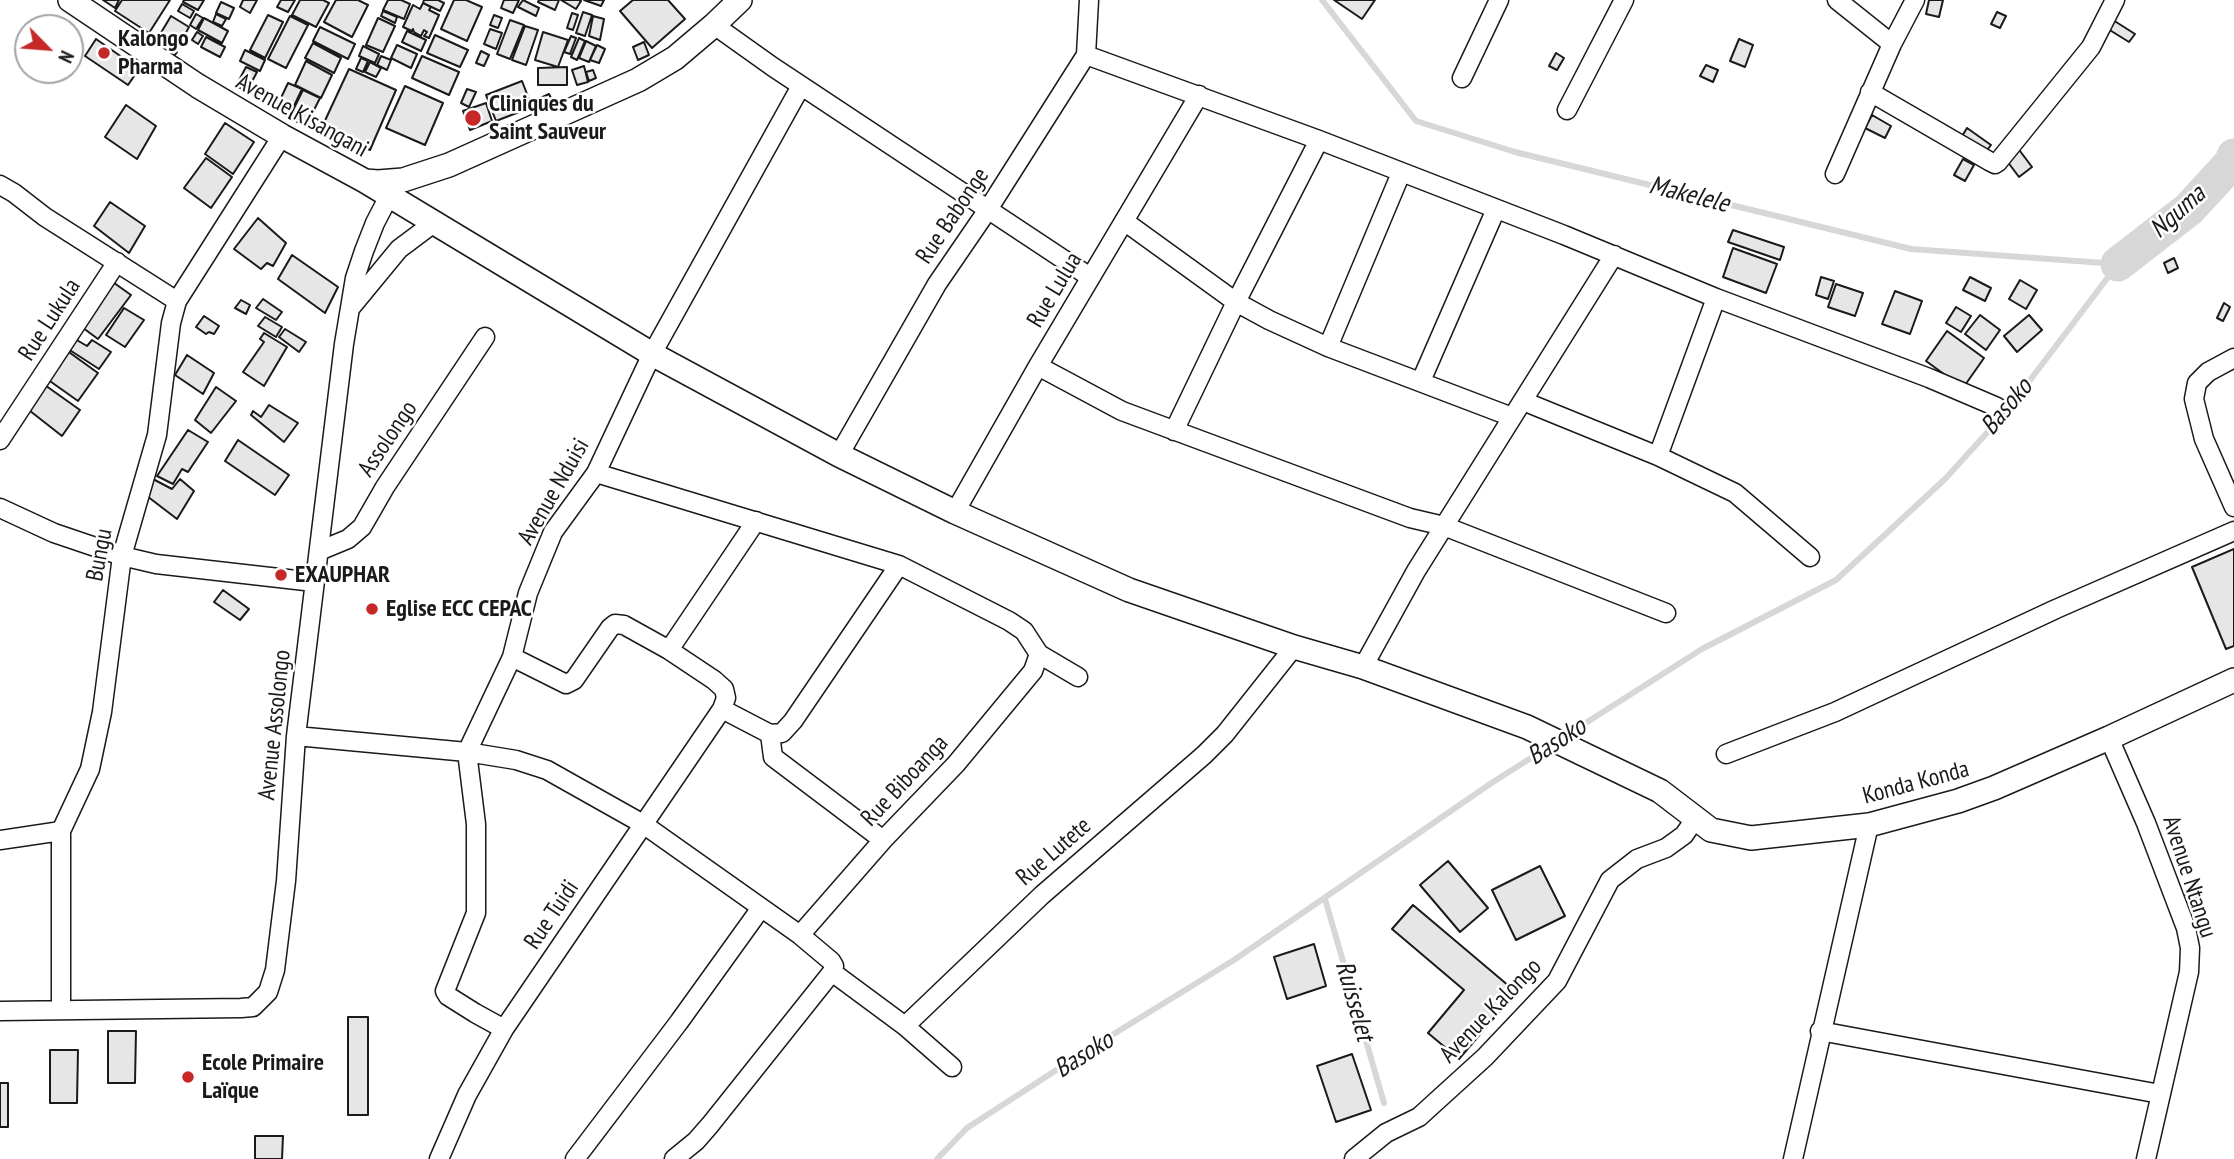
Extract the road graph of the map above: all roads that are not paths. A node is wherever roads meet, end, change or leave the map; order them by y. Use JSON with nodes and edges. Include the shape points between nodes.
{"nodes":[{"id":1,"x":70,"y":0,"type":"edge"},
{"id":2,"x":1089,"y":0,"type":"edge"},
{"id":3,"x":1499,"y":0,"type":"edge"},
{"id":4,"x":1624,"y":0,"type":"edge"},
{"id":5,"x":1837,"y":0,"type":"edge"},
{"id":6,"x":1915,"y":0,"type":"edge"},
{"id":7,"x":2115,"y":0,"type":"edge"},
{"id":8,"x":739,"y":1,"type":"edge"},
{"id":9,"x":714,"y":26,"type":"junction"},
{"id":10,"x":1892,"y":44,"type":"junction"},
{"id":11,"x":1086,"y":55,"type":"junction"},
{"id":12,"x":1462,"y":78,"type":"dead end"},
{"id":13,"x":801,"y":86,"type":"junction"},
{"id":14,"x":1870,"y":92,"type":"junction"},
{"id":15,"x":1199,"y":95,"type":"junction"},
{"id":16,"x":1567,"y":110,"type":"dead end"},
{"id":17,"x":282,"y":136,"type":"junction"},
{"id":18,"x":1319,"y":140,"type":"junction"},
{"id":19,"x":1401,"y":173,"type":"junction"},
{"id":20,"x":1835,"y":174,"type":"dead end"},
{"id":21,"x":365,"y":181,"type":"junction"},
{"id":22,"x":0,"y":185,"type":"edge"},
{"id":23,"x":390,"y":196,"type":"junction"},
{"id":24,"x":1496,"y":209,"type":"junction"},
{"id":25,"x":987,"y":211,"type":"junction"},
{"id":26,"x":1124,"y":221,"type":"junction"},
{"id":27,"x":435,"y":222,"type":"junction"},
{"id":28,"x":1614,"y":256,"type":"junction"},
{"id":29,"x":117,"y":262,"type":"junction"},
{"id":30,"x":1090,"y":277,"type":"junction"},
{"id":31,"x":1716,"y":298,"type":"junction"},
{"id":32,"x":177,"y":301,"type":"junction"},
{"id":33,"x":1236,"y":302,"type":"junction"},
{"id":34,"x":350,"y":309,"type":"junction"},
{"id":35,"x":485,"y":337,"type":"dead end"},
{"id":36,"x":1328,"y":347,"type":"junction"},
{"id":37,"x":652,"y":354,"type":"junction"},
{"id":38,"x":2234,"y":358,"type":"edge"},
{"id":39,"x":1038,"y":366,"type":"junction"},
{"id":40,"x":1421,"y":382,"type":"junction"},
{"id":41,"x":1523,"y":401,"type":"junction"},
{"id":42,"x":1997,"y":407,"type":"dead end"},
{"id":43,"x":1512,"y":418,"type":"junction"},
{"id":44,"x":1174,"y":431,"type":"junction"},
{"id":45,"x":0,"y":440,"type":"edge"},
{"id":46,"x":839,"y":455,"type":"junction"},
{"id":47,"x":1658,"y":456,"type":"junction"},
{"id":48,"x":596,"y":473,"type":"junction"},
{"id":49,"x":2234,"y":507,"type":"edge"},
{"id":50,"x":0,"y":508,"type":"edge"},
{"id":51,"x":955,"y":512,"type":"junction"},
{"id":52,"x":756,"y":521,"type":"junction"},
{"id":53,"x":1444,"y":526,"type":"junction"},
{"id":54,"x":2234,"y":531,"type":"edge"},
{"id":55,"x":319,"y":551,"type":"junction"},
{"id":56,"x":122,"y":556,"type":"junction"},
{"id":57,"x":1810,"y":557,"type":"dead end"},
{"id":58,"x":899,"y":565,"type":"junction"},
{"id":59,"x":314,"y":582,"type":"junction"},
{"id":60,"x":1666,"y":613,"type":"dead end"},
{"id":61,"x":1294,"y":647,"type":"junction"},
{"id":62,"x":669,"y":650,"type":"junction"},
{"id":63,"x":1039,"y":654,"type":"junction"},
{"id":64,"x":512,"y":657,"type":"junction"},
{"id":65,"x":1363,"y":667,"type":"junction"},
{"id":66,"x":1078,"y":677,"type":"dead end"},
{"id":67,"x":2234,"y":680,"type":"edge"},
{"id":68,"x":722,"y":709,"type":"junction"},
{"id":69,"x":770,"y":734,"type":"junction"},
{"id":70,"x":296,"y":736,"type":"junction"},
{"id":71,"x":2109,"y":738,"type":"junction"},
{"id":72,"x":467,"y":752,"type":"junction"},
{"id":73,"x":1726,"y":754,"type":"dead end"},
{"id":74,"x":1695,"y":819,"type":"junction"},
{"id":75,"x":643,"y":824,"type":"junction"},
{"id":76,"x":1868,"y":825,"type":"junction"},
{"id":77,"x":61,"y":831,"type":"junction"},
{"id":78,"x":0,"y":840,"type":"edge"},
{"id":79,"x":883,"y":840,"type":"junction"},
{"id":80,"x":761,"y":908,"type":"junction"},
{"id":81,"x":800,"y":935,"type":"junction"},
{"id":82,"x":833,"y":969,"type":"junction"},
{"id":83,"x":61,"y":1010,"type":"junction"},
{"id":84,"x":0,"y":1012,"type":"edge"},
{"id":85,"x":905,"y":1026,"type":"junction"},
{"id":86,"x":505,"y":1029,"type":"junction"},
{"id":87,"x":1820,"y":1031,"type":"junction"},
{"id":88,"x":952,"y":1067,"type":"dead end"},
{"id":89,"x":2160,"y":1094,"type":"junction"},
{"id":90,"x":439,"y":1159,"type":"edge"},
{"id":91,"x":575,"y":1159,"type":"edge"},
{"id":92,"x":674,"y":1159,"type":"edge"},
{"id":93,"x":1354,"y":1159,"type":"edge"},
{"id":94,"x":1793,"y":1159,"type":"edge"},
{"id":95,"x":2146,"y":1159,"type":"edge"}],
"edges":[{"from":1,"to":17,"type":"street","name":"Avenue Kisangani"},
{"from":2,"to":11,"type":"street","name":"Rue Babonge"},
{"from":3,"to":12,"type":"street"},
{"from":4,"to":16,"type":"street"},
{"from":5,"to":10,"type":"street"},
{"from":6,"to":10,"type":"street"},
{"from":7,"to":14,"type":"street","via":[[2091,47],[1995,164]]},
{"from":8,"to":9,"type":"street","name":"Avenue Kisangani"},
{"from":9,"to":13,"type":"street"},
{"from":9,"to":21,"type":"street","name":"Avenue Kisangani","via":[[675,58],[573,111],[423,176]]},
{"from":10,"to":14,"type":"street"},
{"from":11,"to":15,"type":"street"},
{"from":11,"to":25,"type":"street","name":"Rue Babonge"},
{"from":13,"to":25,"type":"street"},
{"from":13,"to":37,"type":"street","name":"Avenue Nduisi"},
{"from":14,"to":20,"type":"street"},
{"from":15,"to":18,"type":"street"},
{"from":15,"to":26,"type":"street","name":"Rue Lulua"},
{"from":17,"to":21,"type":"street","name":"Avenue Kisangani"},
{"from":17,"to":32,"type":"street","name":"Bungu"},
{"from":18,"to":19,"type":"street"},
{"from":18,"to":33,"type":"street"},
{"from":19,"to":24,"type":"street"},
{"from":19,"to":36,"type":"street"},
{"from":21,"to":23,"type":"street","name":"Konda Konda"},
{"from":22,"to":29,"type":"street"},
{"from":23,"to":27,"type":"street","name":"Konda Konda"},
{"from":23,"to":34,"type":"street","name":"Avenue Assolongo","via":[[364,251]]},
{"from":24,"to":28,"type":"street"},
{"from":24,"to":40,"type":"street"},
{"from":25,"to":30,"type":"street"},
{"from":25,"to":46,"type":"street","name":"Rue Babonge","via":[[937,284]]},
{"from":26,"to":30,"type":"street","name":"Rue Lulua"},
{"from":26,"to":33,"type":"street"},
{"from":27,"to":34,"type":"street","via":[[399,249]]},
{"from":27,"to":37,"type":"street","name":"Konda Konda"},
{"from":28,"to":31,"type":"street"},
{"from":28,"to":41,"type":"street"},
{"from":29,"to":32,"type":"street"},
{"from":29,"to":45,"type":"street","name":"Rue Lukula"},
{"from":30,"to":39,"type":"street","name":"Rue Lulua"},
{"from":31,"to":42,"type":"street"},
{"from":31,"to":47,"type":"street"},
{"from":32,"to":56,"type":"street","name":"Bungu","via":[[155,444]]},
{"from":33,"to":36,"type":"street"},
{"from":33,"to":44,"type":"street"},
{"from":34,"to":55,"type":"street","name":"Avenue Assolongo"},
{"from":35,"to":55,"type":"street","name":"Assolongo","via":[[362,527],[348,539]]},
{"from":36,"to":40,"type":"street"},
{"from":37,"to":46,"type":"street","name":"Konda Konda"},
{"from":37,"to":48,"type":"street","name":"Avenue Nduisi"},
{"from":38,"to":49,"type":"street","via":[[2197,383],[2194,399],[2204,439]]},
{"from":39,"to":44,"type":"street","via":[[1106,403]]},
{"from":39,"to":51,"type":"street","name":"Rue Lulua"},
{"from":40,"to":43,"type":"street"},
{"from":41,"to":43,"type":"street"},
{"from":41,"to":47,"type":"street"},
{"from":43,"to":53,"type":"street"},
{"from":44,"to":53,"type":"street","via":[[1410,518]]},
{"from":46,"to":51,"type":"street","name":"Konda Konda"},
{"from":47,"to":57,"type":"street","via":[[1735,493]]},
{"from":48,"to":52,"type":"street"},
{"from":48,"to":64,"type":"street","name":"Avenue Nduisi","via":[[553,532],[528,593]]},
{"from":50,"to":56,"type":"street"},
{"from":51,"to":61,"type":"street","name":"Konda Konda","via":[[1129,590]]},
{"from":52,"to":58,"type":"street"},
{"from":52,"to":62,"type":"street"},
{"from":53,"to":60,"type":"street"},
{"from":53,"to":65,"type":"street"},
{"from":54,"to":73,"type":"street","via":[[1835,712]]},
{"from":55,"to":59,"type":"street","name":"Avenue Assolongo"},
{"from":56,"to":59,"type":"street"},
{"from":56,"to":77,"type":"street","name":"Bungu","via":[[90,769]]},
{"from":58,"to":63,"type":"street","via":[[1009,621],[1024,631]]},
{"from":58,"to":69,"type":"street","via":[[793,721],[782,733]]},
{"from":59,"to":70,"type":"street","name":"Avenue Assolongo"},
{"from":61,"to":65,"type":"street","name":"Konda Konda"},
{"from":61,"to":85,"type":"street","name":"Rue Lutete","via":[[1205,755],[1042,895]]},
{"from":62,"to":64,"type":"street","via":[[615,624],[574,680],[566,684]]},
{"from":62,"to":68,"type":"street","via":[[724,689]]},
{"from":63,"to":66,"type":"street"},
{"from":63,"to":79,"type":"street","name":"Rue Biboanga","via":[[1033,671],[956,764]]},
{"from":64,"to":72,"type":"street","name":"Avenue Nduisi"},
{"from":65,"to":74,"type":"street","name":"Konda Konda","via":[[1527,727],[1660,791]]},
{"from":67,"to":71,"type":"street","name":"Konda Konda"},
{"from":68,"to":69,"type":"street"},
{"from":68,"to":75,"type":"street","name":"Rue Tuidi"},
{"from":69,"to":79,"type":"street","via":[[773,757]]},
{"from":70,"to":72,"type":"street"},
{"from":70,"to":83,"type":"street","name":"Avenue Assolongo","via":[[286,881],[268,992],[253,1007]]},
{"from":71,"to":76,"type":"street","name":"Konda Konda","via":[[1982,793]]},
{"from":71,"to":89,"type":"street","name":"Avenue Ntangu","via":[[2146,822],[2190,948],[2189,972]]},
{"from":72,"to":75,"type":"street","via":[[531,764]]},
{"from":72,"to":86,"type":"street","via":[[476,824],[476,913],[445,991]]},
{"from":74,"to":76,"type":"street","name":"Konda Konda","via":[[1711,830],[1751,838]]},
{"from":74,"to":93,"type":"street","name":"Avenue Kalongo","via":[[1684,835],[1666,848],[1637,859],[1610,880],[1557,981],[1485,1057],[1419,1117],[1386,1133]]},
{"from":75,"to":80,"type":"street"},
{"from":75,"to":86,"type":"street","name":"Rue Tuidi"},
{"from":76,"to":87,"type":"street"},
{"from":77,"to":78,"type":"street"},
{"from":77,"to":83,"type":"street","name":"Bungu"},
{"from":79,"to":81,"type":"street","name":"Rue Biboanga"},
{"from":80,"to":81,"type":"street"},
{"from":80,"to":91,"type":"street"},
{"from":81,"to":82,"type":"street"},
{"from":82,"to":85,"type":"street"},
{"from":82,"to":92,"type":"street","via":[[710,1125]]},
{"from":83,"to":84,"type":"street","name":"Avenue Assolongo"},
{"from":85,"to":88,"type":"street"},
{"from":86,"to":90,"type":"street","name":"Rue Tuidi","via":[[467,1095]]},
{"from":87,"to":89,"type":"street"},
{"from":87,"to":94,"type":"street"},
{"from":89,"to":95,"type":"street","name":"Avenue Ntangu"}]}
